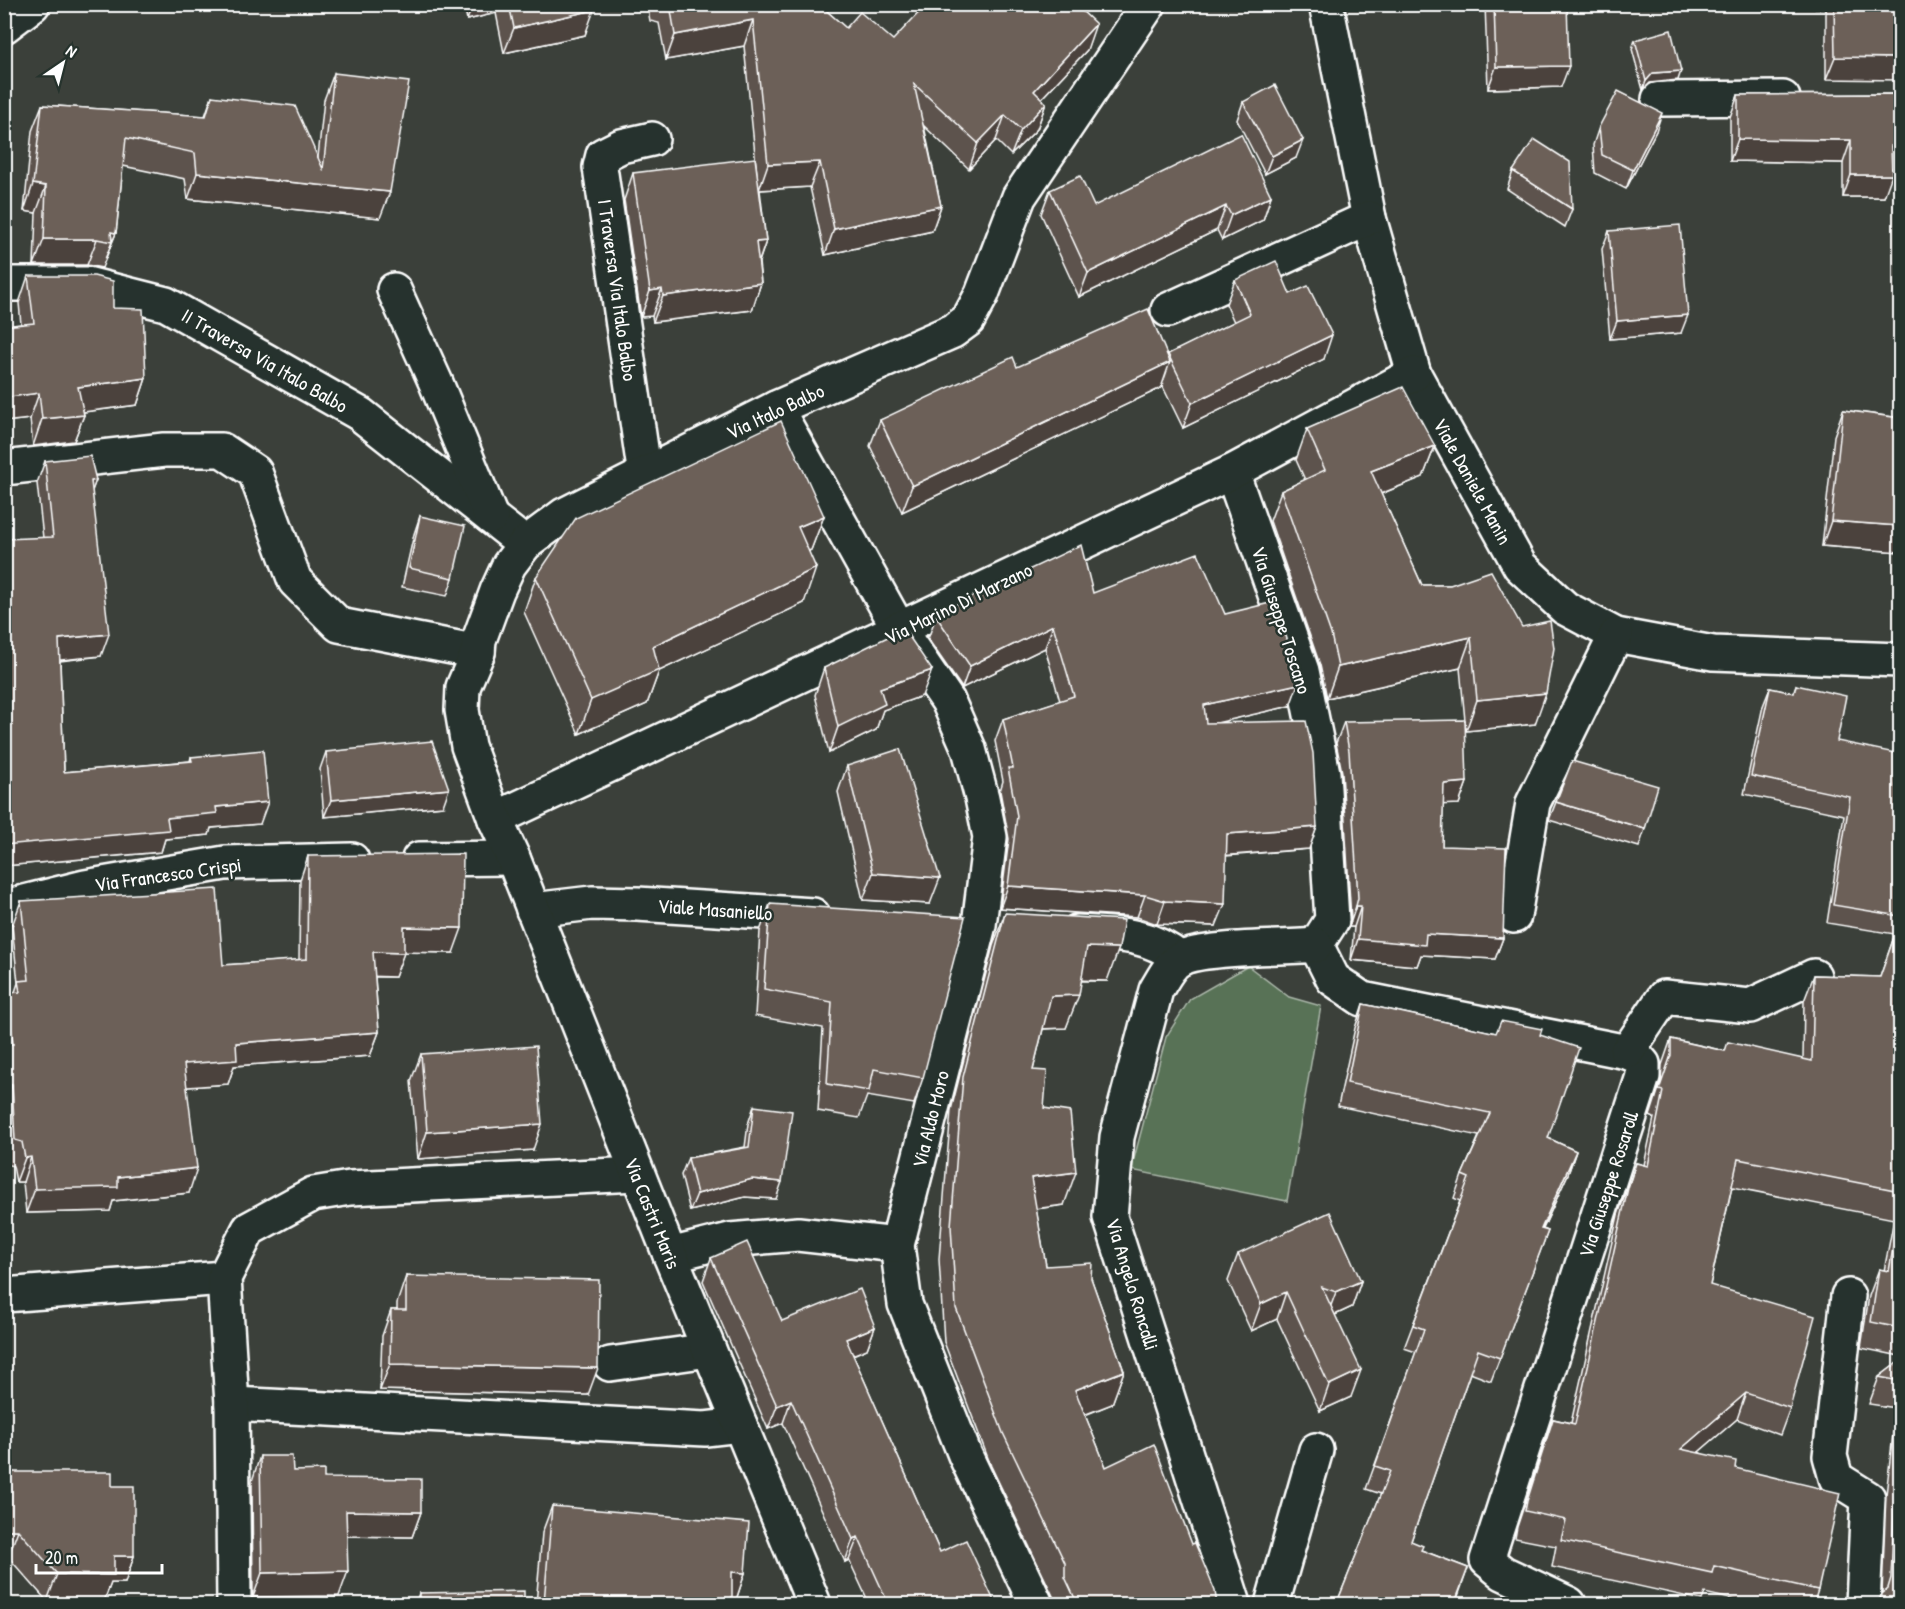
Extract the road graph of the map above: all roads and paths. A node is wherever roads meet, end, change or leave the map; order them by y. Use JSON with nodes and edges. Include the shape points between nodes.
{"nodes":[{"id":1,"x":33,"y":4,"type":"edge"},
{"id":2,"x":1149,"y":4,"type":"edge"},
{"id":3,"x":1326,"y":4,"type":"edge"},
{"id":4,"x":4,"y":26,"type":"edge"},
{"id":5,"x":1808,"y":98,"type":"edge"},
{"id":6,"x":1659,"y":99,"type":"dead end"},
{"id":7,"x":652,"y":139,"type":"dead end"},
{"id":8,"x":1369,"y":218,"type":"junction"},
{"id":9,"x":4,"y":284,"type":"edge"},
{"id":10,"x":394,"y":290,"type":"dead end"},
{"id":11,"x":1168,"y":310,"type":"dead end"},
{"id":12,"x":1414,"y":374,"type":"junction"},
{"id":13,"x":776,"y":408,"type":"junction"},
{"id":14,"x":4,"y":468,"type":"edge"},
{"id":15,"x":1232,"y":472,"type":"junction"},
{"id":16,"x":645,"y":476,"type":"junction"},
{"id":17,"x":493,"y":520,"type":"junction"},
{"id":18,"x":525,"y":544,"type":"junction"},
{"id":19,"x":900,"y":631,"type":"junction"},
{"id":20,"x":1616,"y":635,"type":"junction"},
{"id":21,"x":478,"y":652,"type":"junction"},
{"id":22,"x":1900,"y":660,"type":"edge"},
{"id":23,"x":495,"y":819,"type":"junction"},
{"id":24,"x":513,"y":858,"type":"junction"},
{"id":25,"x":4,"y":907,"type":"edge"},
{"id":26,"x":532,"y":910,"type":"junction"},
{"id":27,"x":837,"y":916,"type":"edge"},
{"id":28,"x":1514,"y":916,"type":"dead end"},
{"id":29,"x":944,"y":923,"type":"edge"},
{"id":30,"x":979,"y":926,"type":"junction"},
{"id":31,"x":1013,"y":928,"type":"edge"},
{"id":32,"x":1046,"y":930,"type":"edge"},
{"id":33,"x":1316,"y":945,"type":"junction"},
{"id":34,"x":1179,"y":959,"type":"junction"},
{"id":35,"x":1814,"y":976,"type":"edge"},
{"id":36,"x":1627,"y":1052,"type":"junction"},
{"id":37,"x":637,"y":1174,"type":"junction"},
{"id":38,"x":897,"y":1245,"type":"junction"},
{"id":39,"x":670,"y":1255,"type":"junction"},
{"id":40,"x":224,"y":1278,"type":"junction"},
{"id":41,"x":4,"y":1295,"type":"edge"},
{"id":42,"x":1848,"y":1296,"type":"dead end"},
{"id":43,"x":709,"y":1350,"type":"junction"},
{"id":44,"x":610,"y":1364,"type":"dead end"},
{"id":45,"x":232,"y":1404,"type":"junction"},
{"id":46,"x":740,"y":1425,"type":"junction"},
{"id":47,"x":1316,"y":1450,"type":"dead end"},
{"id":48,"x":234,"y":1605,"type":"edge"},
{"id":49,"x":813,"y":1605,"type":"edge"},
{"id":50,"x":1036,"y":1605,"type":"edge"},
{"id":51,"x":1234,"y":1605,"type":"edge"},
{"id":52,"x":1272,"y":1605,"type":"edge"},
{"id":53,"x":1569,"y":1605,"type":"edge"},
{"id":54,"x":1863,"y":1605,"type":"edge"}],
"edges":[{"from":1,"to":4,"type":"street"},
{"from":2,"to":13,"type":"street","name":"Via Italo Balbo","via":[[1019,197],[986,285],[968,320],[953,331]]},
{"from":3,"to":8,"type":"street","name":"Viale Daniele Manin"},
{"from":5,"to":6,"type":"street"},
{"from":7,"to":16,"type":"street","name":"I Traversa Via Italo Balbo","via":[[611,150],[603,155],[600,167]]},
{"from":8,"to":11,"type":"street"},
{"from":8,"to":12,"type":"street","name":"Viale Daniele Manin"},
{"from":9,"to":17,"type":"street","name":"II Traversa Via Italo Balbo","via":[[87,284],[166,304],[360,414]]},
{"from":10,"to":17,"type":"street"},
{"from":12,"to":15,"type":"street","name":"Via Marino Di Marzano"},
{"from":12,"to":20,"type":"street","name":"Viale Daniele Manin","via":[[1520,566],[1566,608]]},
{"from":13,"to":16,"type":"street","name":"Via Italo Balbo"},
{"from":13,"to":19,"type":"street","name":"Via Aldo Moro"},
{"from":14,"to":21,"type":"street","via":[[164,450],[222,450],[255,472],[295,581],[339,625]]},
{"from":15,"to":19,"type":"street","name":"Via Marino Di Marzano"},
{"from":15,"to":33,"type":"street","name":"Via Giuseppe Toscano","via":[[1302,670],[1323,773],[1332,920]]},
{"from":16,"to":18,"type":"street","name":"Via Italo Balbo","via":[[564,515]]},
{"from":17,"to":18,"type":"street","name":"II Traversa Via Italo Balbo"},
{"from":18,"to":21,"type":"street","name":"Via Italo Balbo","via":[[496,591]]},
{"from":19,"to":23,"type":"street","name":"Via Marino Di Marzano"},
{"from":19,"to":30,"type":"street","name":"Via Aldo Moro","via":[[948,701],[972,759],[990,837]]},
{"from":20,"to":22,"type":"street","name":"Viale Daniele Manin","via":[[1713,653]]},
{"from":20,"to":28,"type":"street","via":[[1533,803]]},
{"from":21,"to":23,"type":"street","name":"Via Italo Balbo","via":[[463,687],[462,710],[468,746]]},
{"from":23,"to":24,"type":"street","name":"Via Castri Maris"},
{"from":24,"to":25,"type":"street","name":"Via Francesco Crispi","via":[[225,863],[85,887]]},
{"from":24,"to":26,"type":"street","name":"Via Castri Maris"},
{"from":26,"to":27,"type":"street","name":"Viale Masaniello","via":[[592,903]]},
{"from":26,"to":37,"type":"street","name":"Via Castri Maris"},
{"from":29,"to":30,"type":"street"},
{"from":30,"to":31,"type":"street"},
{"from":30,"to":38,"type":"street","name":"Via Aldo Moro"},
{"from":32,"to":34,"type":"street","via":[[1136,936],[1166,947]]},
{"from":33,"to":34,"type":"street","via":[[1206,953]]},
{"from":33,"to":36,"type":"street","via":[[1333,979],[1362,999]]},
{"from":34,"to":51,"type":"street","name":"Via Angelo Roncalli","via":[[1156,990],[1117,1137],[1110,1217]]},
{"from":35,"to":36,"type":"street","via":[[1750,1006],[1664,997]]},
{"from":36,"to":53,"type":"street","name":"Via Giuseppe Rosaroll","via":[[1644,1064],[1643,1076],[1487,1560],[1503,1573]]},
{"from":37,"to":39,"type":"street","name":"Via Castri Maris"},
{"from":37,"to":40,"type":"street","via":[[350,1188],[313,1194],[249,1229]]},
{"from":38,"to":39,"type":"street","via":[[798,1234],[730,1240]]},
{"from":38,"to":50,"type":"street","name":"Via Aldo Moro","via":[[905,1304],[965,1455]]},
{"from":39,"to":43,"type":"street","name":"Via Castri Maris"},
{"from":40,"to":41,"type":"street"},
{"from":40,"to":45,"type":"street"},
{"from":42,"to":54,"type":"street","via":[[1830,1456],[1836,1478],[1868,1498]]},
{"from":43,"to":44,"type":"street"},
{"from":43,"to":46,"type":"street","name":"Via Castri Maris"},
{"from":45,"to":46,"type":"street","via":[[705,1429]]},
{"from":45,"to":48,"type":"street"},
{"from":46,"to":49,"type":"street","name":"Via Castri Maris"},
{"from":47,"to":52,"type":"street"}]}
